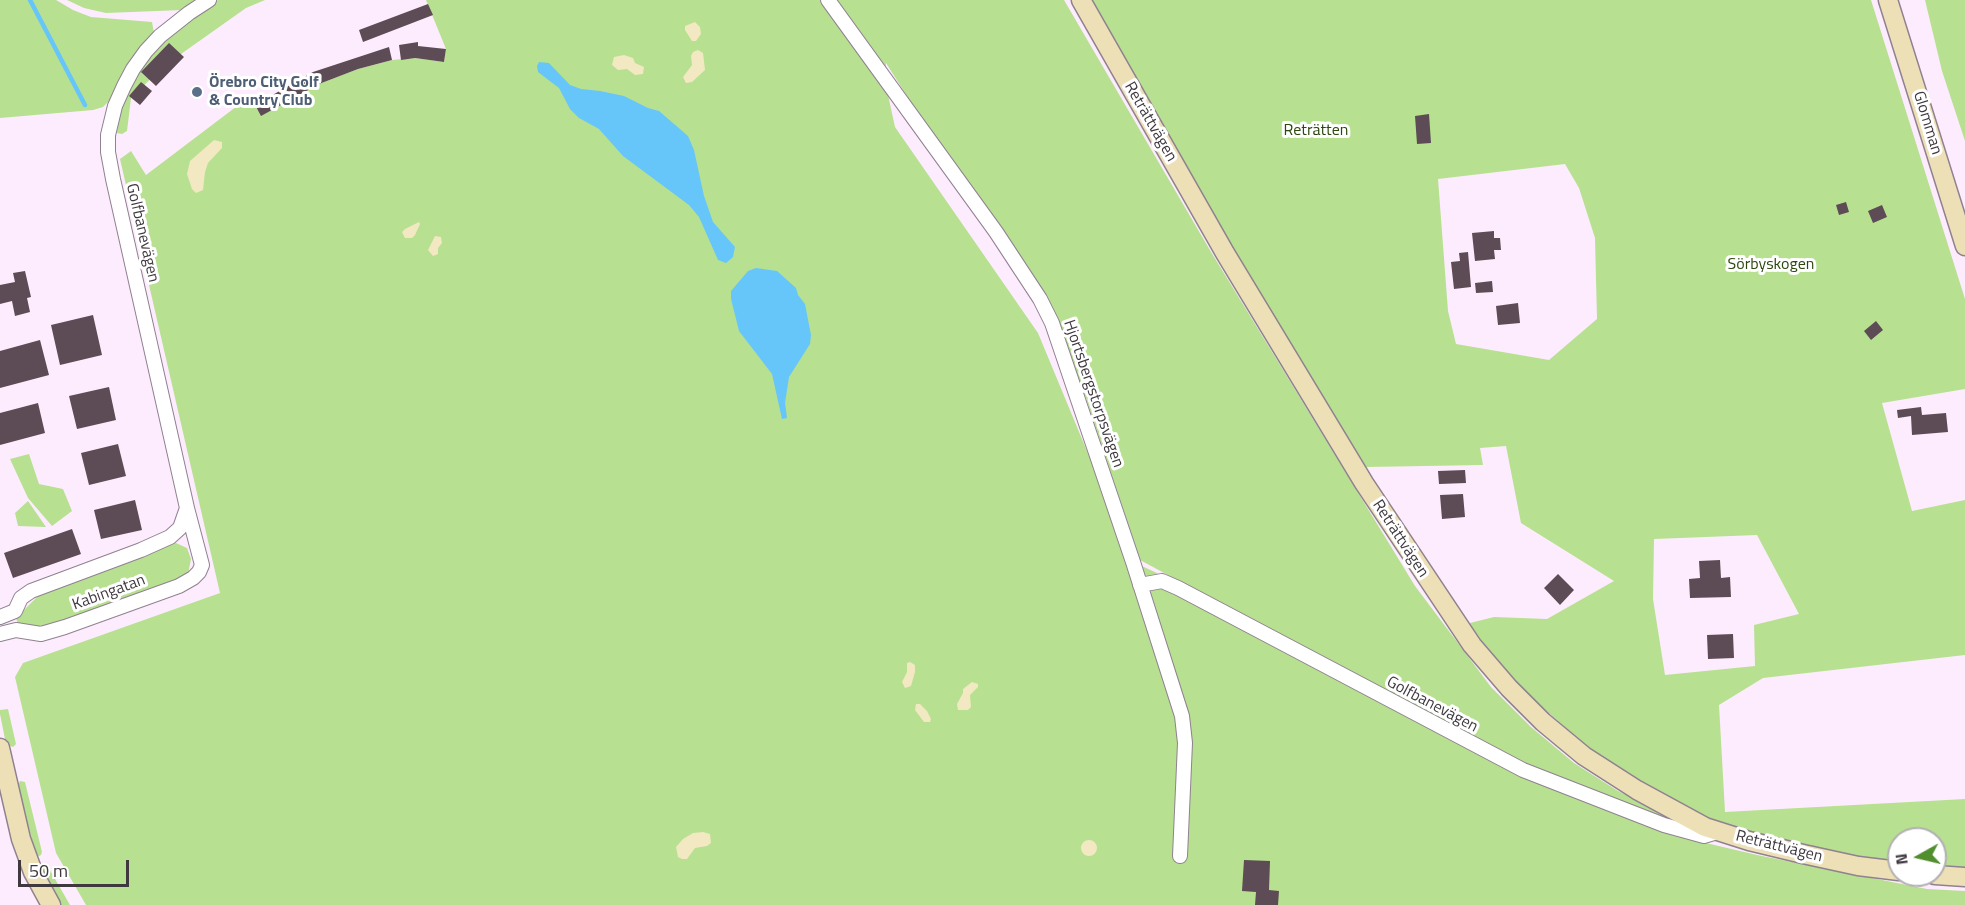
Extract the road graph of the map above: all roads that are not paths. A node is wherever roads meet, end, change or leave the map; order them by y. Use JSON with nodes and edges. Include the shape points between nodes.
{"nodes":[{"id":1,"x":210,"y":0,"type":"edge"},
{"id":2,"x":828,"y":0,"type":"edge"},
{"id":3,"x":1081,"y":0,"type":"edge"},
{"id":4,"x":1888,"y":0,"type":"edge"},
{"id":5,"x":1965,"y":246,"type":"edge"},
{"id":6,"x":187,"y":508,"type":"junction"},
{"id":7,"x":170,"y":537,"type":"junction"},
{"id":8,"x":198,"y":546,"type":"junction"},
{"id":9,"x":1140,"y":585,"type":"junction"},
{"id":10,"x":0,"y":617,"type":"edge"},
{"id":11,"x":0,"y":634,"type":"edge"},
{"id":12,"x":0,"y":748,"type":"edge"},
{"id":13,"x":1719,"y":831,"type":"junction"},
{"id":14,"x":1179,"y":856,"type":"dead end"},
{"id":15,"x":1887,"y":870,"type":"edge"},
{"id":16,"x":1947,"y":875,"type":"edge"},
{"id":17,"x":1965,"y":877,"type":"edge"},
{"id":18,"x":44,"y":903,"type":"edge"}],
"edges":[{"from":1,"to":6,"type":"street","name":"Golfbanevägen","via":[[160,36],[146,51],[124,86],[108,135],[113,179]]},
{"from":2,"to":9,"type":"street","name":"Hjortsbergstorpsvägen","via":[[936,147],[1040,299],[1052,323]]},
{"from":3,"to":13,"type":"street","name":"Reträttvägen","via":[[1364,483],[1472,645],[1543,722],[1584,756],[1654,800]]},
{"from":4,"to":5,"type":"street","name":"Glomman"},
{"from":6,"to":7,"type":"street","via":[[180,528]]},
{"from":6,"to":8,"type":"street","name":"Kabingatan"},
{"from":7,"to":8,"type":"street","via":[[183,537]]},
{"from":7,"to":10,"type":"street","name":"Kabingatan","via":[[31,591],[21,598],[15,611]]},
{"from":8,"to":11,"type":"street","name":"Kabingatan","via":[[202,565],[199,572],[179,586],[49,632],[16,630]]},
{"from":9,"to":13,"type":"street","name":"Golfbanevägen","via":[[1162,580],[1523,770],[1664,825],[1704,836]]},
{"from":9,"to":14,"type":"street","name":"Hjortsbergstorpsvägen","via":[[1182,716],[1185,743]]},
{"from":12,"to":18,"type":"street","via":[[21,839]]},
{"from":13,"to":15,"type":"street","name":"Reträttvägen","via":[[1803,854]]},
{"from":16,"to":17,"type":"street"}]}
